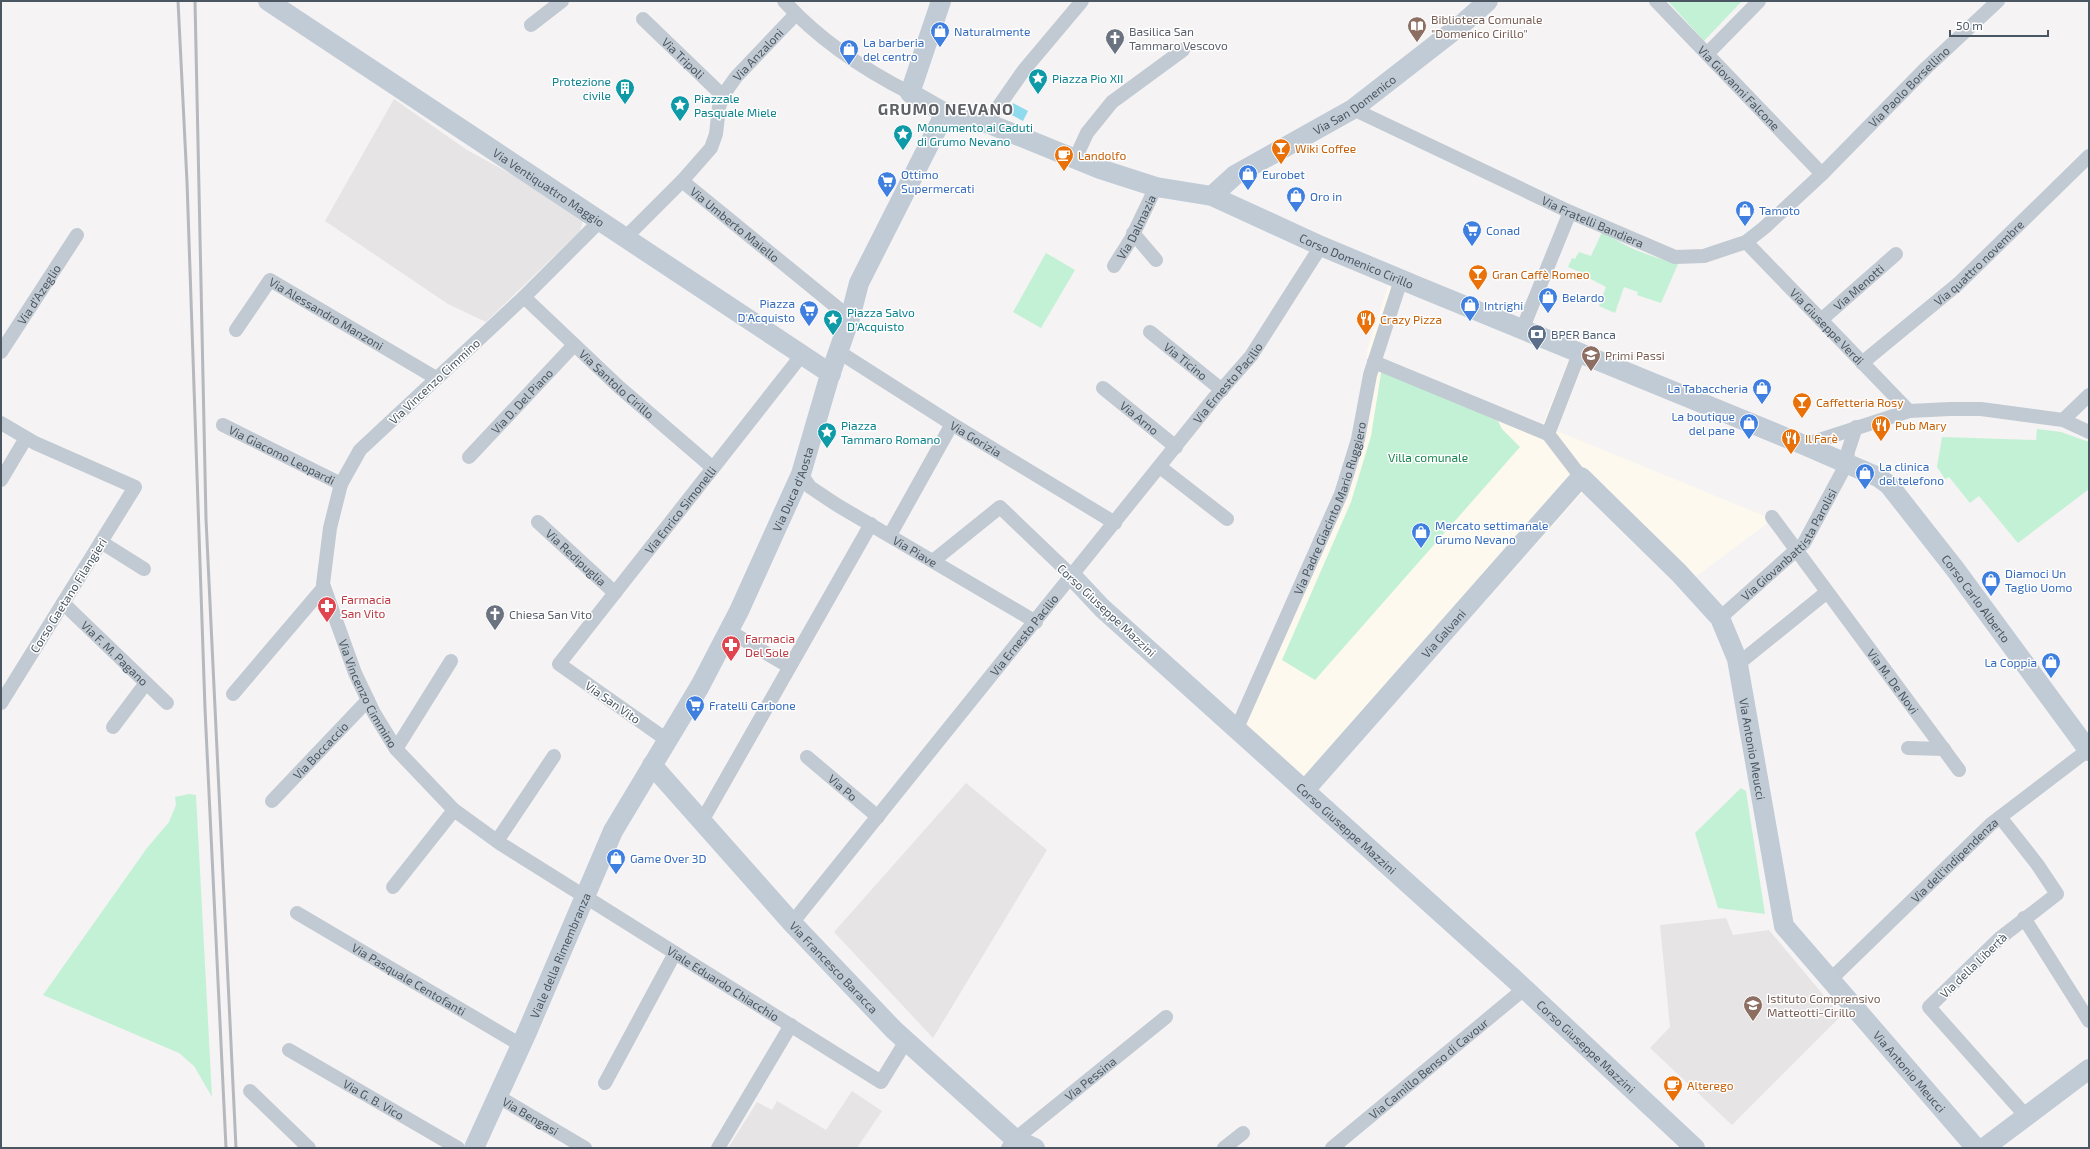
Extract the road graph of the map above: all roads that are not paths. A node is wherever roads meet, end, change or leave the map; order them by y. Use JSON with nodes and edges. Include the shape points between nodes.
{"nodes":[{"id":1,"x":268,"y":1,"type":"edge"},
{"id":2,"x":562,"y":1,"type":"edge"},
{"id":3,"x":784,"y":1,"type":"edge"},
{"id":4,"x":940,"y":1,"type":"edge"},
{"id":5,"x":1488,"y":1,"type":"edge"},
{"id":6,"x":1656,"y":1,"type":"edge"},
{"id":7,"x":1759,"y":1,"type":"edge"},
{"id":8,"x":1998,"y":1,"type":"edge"},
{"id":9,"x":1081,"y":2,"type":"edge"},
{"id":10,"x":796,"y":14,"type":"junction"},
{"id":11,"x":643,"y":19,"type":"dead end"},
{"id":12,"x":531,"y":25,"type":"dead end"},
{"id":13,"x":1183,"y":50,"type":"dead end"},
{"id":14,"x":1707,"y":54,"type":"junction"},
{"id":15,"x":723,"y":96,"type":"junction"},
{"id":16,"x":917,"y":97,"type":"junction"},
{"id":17,"x":1353,"y":109,"type":"junction"},
{"id":18,"x":952,"y":116,"type":"junction"},
{"id":19,"x":987,"y":124,"type":"junction"},
{"id":20,"x":2089,"y":156,"type":"edge"},
{"id":21,"x":1075,"y":159,"type":"junction"},
{"id":22,"x":1822,"y":174,"type":"junction"},
{"id":23,"x":682,"y":181,"type":"junction"},
{"id":24,"x":1156,"y":187,"type":"junction"},
{"id":25,"x":1212,"y":196,"type":"junction"},
{"id":26,"x":1570,"y":212,"type":"junction"},
{"id":27,"x":600,"y":221,"type":"junction"},
{"id":28,"x":1133,"y":233,"type":"junction"},
{"id":29,"x":77,"y":235,"type":"dead end"},
{"id":30,"x":625,"y":238,"type":"junction"},
{"id":31,"x":1746,"y":242,"type":"junction"},
{"id":32,"x":1320,"y":246,"type":"junction"},
{"id":33,"x":1896,"y":254,"type":"dead end"},
{"id":34,"x":1156,"y":260,"type":"dead end"},
{"id":35,"x":1114,"y":266,"type":"dead end"},
{"id":36,"x":1401,"y":280,"type":"junction"},
{"id":37,"x":524,"y":297,"type":"junction"},
{"id":38,"x":850,"y":318,"type":"junction"},
{"id":39,"x":1821,"y":320,"type":"junction"},
{"id":40,"x":236,"y":330,"type":"dead end"},
{"id":41,"x":1522,"y":330,"type":"junction"},
{"id":42,"x":1150,"y":332,"type":"dead end"},
{"id":43,"x":574,"y":345,"type":"junction"},
{"id":44,"x":1,"y":352,"type":"edge"},
{"id":45,"x":839,"y":352,"type":"junction"},
{"id":46,"x":1579,"y":354,"type":"junction"},
{"id":47,"x":801,"y":356,"type":"junction"},
{"id":48,"x":1374,"y":362,"type":"junction"},
{"id":49,"x":1862,"y":363,"type":"junction"},
{"id":50,"x":831,"y":374,"type":"junction"},
{"id":51,"x":436,"y":378,"type":"junction"},
{"id":52,"x":1103,"y":388,"type":"dead end"},
{"id":53,"x":1222,"y":390,"type":"junction"},
{"id":54,"x":2089,"y":395,"type":"edge"},
{"id":55,"x":1909,"y":411,"type":"junction"},
{"id":56,"x":2063,"y":420,"type":"junction"},
{"id":57,"x":1,"y":423,"type":"edge"},
{"id":58,"x":952,"y":424,"type":"junction"},
{"id":59,"x":223,"y":425,"type":"dead end"},
{"id":60,"x":1856,"y":427,"type":"junction"},
{"id":61,"x":2089,"y":432,"type":"edge"},
{"id":62,"x":1548,"y":434,"type":"junction"},
{"id":63,"x":26,"y":438,"type":"junction"},
{"id":64,"x":1802,"y":444,"type":"junction"},
{"id":65,"x":1176,"y":447,"type":"junction"},
{"id":66,"x":469,"y":457,"type":"dead end"},
{"id":67,"x":1847,"y":463,"type":"junction"},
{"id":68,"x":1160,"y":467,"type":"junction"},
{"id":69,"x":713,"y":468,"type":"junction"},
{"id":70,"x":801,"y":474,"type":"junction"},
{"id":71,"x":1581,"y":476,"type":"junction"},
{"id":72,"x":1,"y":480,"type":"edge"},
{"id":73,"x":341,"y":484,"type":"junction"},
{"id":74,"x":1772,"y":517,"type":"dead end"},
{"id":75,"x":1227,"y":519,"type":"dead end"},
{"id":76,"x":538,"y":522,"type":"dead end"},
{"id":77,"x":1115,"y":523,"type":"junction"},
{"id":78,"x":871,"y":524,"type":"junction"},
{"id":79,"x":890,"y":535,"type":"junction"},
{"id":80,"x":101,"y":542,"type":"junction"},
{"id":81,"x":1796,"y":550,"type":"junction"},
{"id":82,"x":933,"y":561,"type":"junction"},
{"id":83,"x":144,"y":569,"type":"dead end"},
{"id":84,"x":1072,"y":576,"type":"junction"},
{"id":85,"x":324,"y":586,"type":"junction"},
{"id":86,"x":1827,"y":592,"type":"junction"},
{"id":87,"x":615,"y":593,"type":"junction"},
{"id":88,"x":63,"y":603,"type":"junction"},
{"id":89,"x":1720,"y":618,"type":"junction"},
{"id":90,"x":1036,"y":622,"type":"junction"},
{"id":91,"x":729,"y":631,"type":"junction"},
{"id":92,"x":451,"y":661,"type":"dead end"},
{"id":93,"x":559,"y":664,"type":"joint"},
{"id":94,"x":1738,"y":664,"type":"junction"},
{"id":95,"x":788,"y":666,"type":"junction"},
{"id":96,"x":146,"y":683,"type":"junction"},
{"id":97,"x":233,"y":694,"type":"dead end"},
{"id":98,"x":368,"y":700,"type":"junction"},
{"id":99,"x":1,"y":703,"type":"edge"},
{"id":100,"x":167,"y":703,"type":"dead end"},
{"id":101,"x":113,"y":728,"type":"dead end"},
{"id":102,"x":1236,"y":728,"type":"junction"},
{"id":103,"x":667,"y":740,"type":"junction"},
{"id":104,"x":2086,"y":742,"type":"edge"},
{"id":105,"x":1908,"y":748,"type":"dead end"},
{"id":106,"x":396,"y":749,"type":"junction"},
{"id":107,"x":1944,"y":749,"type":"junction"},
{"id":108,"x":554,"y":756,"type":"dead end"},
{"id":109,"x":807,"y":758,"type":"dead end"},
{"id":110,"x":652,"y":765,"type":"junction"},
{"id":111,"x":1959,"y":770,"type":"dead end"},
{"id":112,"x":1306,"y":790,"type":"junction"},
{"id":113,"x":272,"y":801,"type":"dead end"},
{"id":114,"x":454,"y":810,"type":"junction"},
{"id":115,"x":878,"y":817,"type":"junction"},
{"id":116,"x":2000,"y":817,"type":"junction"},
{"id":117,"x":702,"y":821,"type":"junction"},
{"id":118,"x":497,"y":841,"type":"junction"},
{"id":119,"x":393,"y":888,"type":"dead end"},
{"id":120,"x":584,"y":896,"type":"junction"},
{"id":121,"x":297,"y":913,"type":"dead end"},
{"id":122,"x":2024,"y":918,"type":"junction"},
{"id":123,"x":792,"y":923,"type":"junction"},
{"id":124,"x":675,"y":953,"type":"junction"},
{"id":125,"x":1830,"y":980,"type":"junction"},
{"id":126,"x":1524,"y":989,"type":"junction"},
{"id":127,"x":1166,"y":1017,"type":"dead end"},
{"id":128,"x":2089,"y":1021,"type":"edge"},
{"id":129,"x":791,"y":1025,"type":"junction"},
{"id":130,"x":906,"y":1041,"type":"junction"},
{"id":131,"x":521,"y":1045,"type":"junction"},
{"id":132,"x":289,"y":1050,"type":"dead end"},
{"id":133,"x":2089,"y":1069,"type":"edge"},
{"id":134,"x":605,"y":1083,"type":"dead end"},
{"id":135,"x":250,"y":1091,"type":"dead end"},
{"id":136,"x":497,"y":1096,"type":"junction"},
{"id":137,"x":2026,"y":1116,"type":"junction"},
{"id":138,"x":1243,"y":1133,"type":"dead end"},
{"id":139,"x":1011,"y":1144,"type":"edge"},
{"id":140,"x":309,"y":1148,"type":"edge"},
{"id":141,"x":458,"y":1148,"type":"edge"},
{"id":142,"x":474,"y":1148,"type":"edge"},
{"id":143,"x":585,"y":1148,"type":"edge"},
{"id":144,"x":718,"y":1148,"type":"edge"},
{"id":145,"x":1035,"y":1148,"type":"edge"},
{"id":146,"x":1224,"y":1148,"type":"edge"},
{"id":147,"x":1332,"y":1148,"type":"edge"},
{"id":148,"x":1695,"y":1148,"type":"edge"},
{"id":149,"x":1976,"y":1148,"type":"edge"},
{"id":150,"x":1984,"y":1148,"type":"edge"}],
"edges":[{"from":1,"to":27,"type":"street","name":"Via Ventiquattro Maggio"},
{"from":2,"to":12,"type":"street"},
{"from":3,"to":10,"type":"street"},
{"from":4,"to":16,"type":"street"},
{"from":5,"to":17,"type":"street","name":"Via San Domenico"},
{"from":6,"to":14,"type":"street","name":"Via Giovanni Falcone"},
{"from":7,"to":14,"type":"street"},
{"from":8,"to":22,"type":"street","name":"Via Paolo Borsellino","via":[[1926,68]]},
{"from":9,"to":19,"type":"street","via":[[1024,70]]},
{"from":10,"to":15,"type":"street","name":"Via Anzaloni","via":[[736,77]]},
{"from":10,"to":16,"type":"street","via":[[830,45],[873,74]]},
{"from":11,"to":15,"type":"street","name":"Via Tripoli"},
{"from":13,"to":21,"type":"street","via":[[1112,102],[1087,133]]},
{"from":14,"to":22,"type":"street","name":"Via Giovanni Falcone"},
{"from":15,"to":23,"type":"street","name":"Via Anzaloni","via":[[718,106],[716,134],[711,148]]},
{"from":16,"to":18,"type":"street","name":"Corso Domenico Cirillo"},
{"from":17,"to":25,"type":"street","name":"Via San Domenico","via":[[1235,175]]},
{"from":17,"to":26,"type":"street","name":"Via Fratelli Bandiera"},
{"from":18,"to":19,"type":"street","name":"Corso Domenico Cirillo"},
{"from":18,"to":38,"type":"street","name":"Via Duca d'Aosta","via":[[859,283]]},
{"from":19,"to":21,"type":"street","name":"Corso Domenico Cirillo"},
{"from":20,"to":49,"type":"street","name":"Via quattro novembre","via":[[1958,284]]},
{"from":21,"to":24,"type":"street","name":"Corso Domenico Cirillo"},
{"from":22,"to":31,"type":"street","name":"Via Fratelli Bandiera"},
{"from":23,"to":30,"type":"street","name":"Via Umberto Maiello"},
{"from":23,"to":38,"type":"street","name":"Via Umberto Maiello"},
{"from":24,"to":25,"type":"street","name":"Corso Domenico Cirillo"},
{"from":24,"to":28,"type":"street","name":"Via Dalmazia"},
{"from":25,"to":32,"type":"street","name":"Corso Domenico Cirillo"},
{"from":26,"to":31,"type":"street","name":"Via Fratelli Bandiera","via":[[1675,257],[1704,256]]},
{"from":26,"to":41,"type":"street"},
{"from":27,"to":30,"type":"street","name":"Via Ventiquattro Maggio"},
{"from":27,"to":37,"type":"street","name":"Via Vincenzo Cimmino"},
{"from":28,"to":34,"type":"street"},
{"from":28,"to":35,"type":"street","name":"Via Dalmazia"},
{"from":29,"to":44,"type":"street","name":"Via d'Azeglio"},
{"from":30,"to":47,"type":"street","name":"Via Ventiquattro Maggio"},
{"from":31,"to":39,"type":"street","name":"Via Giuseppe Verdi"},
{"from":32,"to":36,"type":"street","name":"Corso Domenico Cirillo"},
{"from":32,"to":53,"type":"street","name":"Via Ernesto Pacilio","via":[[1251,356]]},
{"from":33,"to":39,"type":"street","name":"Via Menotti"},
{"from":36,"to":41,"type":"street","name":"Corso Domenico Cirillo"},
{"from":36,"to":48,"type":"street","name":"Via Padre Giacinto Mario Ruggiero"},
{"from":37,"to":43,"type":"street","name":"Via Santolo Cirillo"},
{"from":37,"to":51,"type":"street","name":"Via Vincenzo Cimmino"},
{"from":38,"to":45,"type":"street","name":"Via Duca d'Aosta"},
{"from":39,"to":49,"type":"street","name":"Via Giuseppe Verdi"},
{"from":40,"to":51,"type":"street","name":"Via Alessandro Manzoni","via":[[270,280]]},
{"from":41,"to":46,"type":"street","name":"Corso Domenico Cirillo"},
{"from":42,"to":53,"type":"street","name":"Via Ticino"},
{"from":43,"to":66,"type":"street","name":"Via D. Del Piano"},
{"from":43,"to":69,"type":"street","name":"Via Santolo Cirillo"},
{"from":45,"to":50,"type":"street","name":"Via Duca d'Aosta"},
{"from":45,"to":58,"type":"street","name":"Via Gorizia"},
{"from":46,"to":62,"type":"street"},
{"from":46,"to":64,"type":"street","name":"Corso Domenico Cirillo"},
{"from":47,"to":50,"type":"street","name":"Via Ventiquattro Maggio"},
{"from":47,"to":69,"type":"street","name":"Via Enrico Simonelli"},
{"from":48,"to":62,"type":"street"},
{"from":48,"to":102,"type":"street","name":"Via Padre Giacinto Mario Ruggiero","via":[[1358,439],[1341,494]]},
{"from":49,"to":55,"type":"street","name":"Via Giuseppe Verdi"},
{"from":50,"to":70,"type":"street","name":"Via Duca d'Aosta"},
{"from":51,"to":73,"type":"street","name":"Via Vincenzo Cimmino","via":[[360,450]]},
{"from":52,"to":65,"type":"street","name":"Via Arno"},
{"from":53,"to":65,"type":"street","name":"Via Ernesto Pacilio"},
{"from":54,"to":56,"type":"street"},
{"from":55,"to":56,"type":"street","via":[[1982,409]]},
{"from":55,"to":60,"type":"street"},
{"from":56,"to":61,"type":"street"},
{"from":57,"to":63,"type":"street"},
{"from":58,"to":77,"type":"street","name":"Via Gorizia"},
{"from":58,"to":79,"type":"street"},
{"from":59,"to":73,"type":"street","name":"Via Giacomo Leopardi"},
{"from":60,"to":64,"type":"street"},
{"from":60,"to":67,"type":"street"},
{"from":62,"to":71,"type":"street","name":"Via Antonio Meucci"},
{"from":63,"to":72,"type":"street"},
{"from":63,"to":80,"type":"street","name":"Corso Gaetano Filangieri","via":[[135,487]]},
{"from":64,"to":67,"type":"street","name":"Corso Carlo Alberto"},
{"from":65,"to":68,"type":"street","name":"Via Ernesto Pacilio"},
{"from":67,"to":81,"type":"street","name":"Via Giovanbattista Parolisi","via":[[1804,543]]},
{"from":67,"to":104,"type":"street","name":"Corso Carlo Alberto","via":[[1878,477],[1900,496]]},
{"from":68,"to":75,"type":"street"},
{"from":68,"to":77,"type":"street","name":"Via Ernesto Pacilio"},
{"from":69,"to":87,"type":"street","name":"Via Enrico Simonelli"},
{"from":70,"to":78,"type":"street","name":"Via Piave","via":[[810,487]]},
{"from":70,"to":91,"type":"street","name":"Via Duca d'Aosta"},
{"from":71,"to":89,"type":"street","name":"Via Antonio Meucci","via":[[1679,573]]},
{"from":71,"to":112,"type":"street","name":"Via Galvani"},
{"from":73,"to":85,"type":"street","name":"Via Vincenzo Cimmino","via":[[330,528]]},
{"from":74,"to":81,"type":"street"},
{"from":76,"to":87,"type":"street","name":"Via Redipuglia"},
{"from":77,"to":84,"type":"street","name":"Via Ernesto Pacilio"},
{"from":78,"to":79,"type":"street","name":"Via Piave"},
{"from":78,"to":95,"type":"street"},
{"from":79,"to":82,"type":"street","name":"Via Piave"},
{"from":80,"to":83,"type":"street"},
{"from":80,"to":88,"type":"street","name":"Corso Gaetano Filangieri"},
{"from":81,"to":86,"type":"street","name":"Via M. De Novi"},
{"from":81,"to":89,"type":"street","name":"Via Giovanbattista Parolisi"},
{"from":82,"to":84,"type":"street","name":"Corso Giuseppe Mazzini","via":[[1000,507]]},
{"from":82,"to":90,"type":"street","name":"Via Piave"},
{"from":84,"to":90,"type":"street","name":"Via Ernesto Pacilio"},
{"from":84,"to":102,"type":"street","name":"Corso Giuseppe Mazzini","via":[[1102,608]]},
{"from":85,"to":97,"type":"street"},
{"from":85,"to":98,"type":"street","name":"Via Vincenzo Cimmino","via":[[355,673]]},
{"from":86,"to":94,"type":"street"},
{"from":86,"to":107,"type":"street","name":"Via M. De Novi"},
{"from":87,"to":93,"type":"street","name":"Via Enrico Simonelli"},
{"from":88,"to":96,"type":"street","name":"Via F. M. Pagano"},
{"from":88,"to":99,"type":"street","name":"Corso Gaetano Filangieri"},
{"from":89,"to":94,"type":"street","name":"Via Antonio Meucci"},
{"from":90,"to":115,"type":"street","name":"Via Ernesto Pacilio"},
{"from":91,"to":95,"type":"street"},
{"from":91,"to":103,"type":"street","name":"Via Duca d'Aosta"},
{"from":92,"to":106,"type":"street"},
{"from":93,"to":103,"type":"street","name":"Via San Vito"},
{"from":94,"to":125,"type":"street","name":"Via Antonio Meucci","via":[[1784,926]]},
{"from":95,"to":117,"type":"street"},
{"from":96,"to":100,"type":"street","name":"Via F. M. Pagano"},
{"from":96,"to":101,"type":"street"},
{"from":98,"to":106,"type":"street","name":"Via Vincenzo Cimmino"},
{"from":98,"to":113,"type":"street","name":"Via Boccaccio"},
{"from":102,"to":112,"type":"street","name":"Corso Giuseppe Mazzini"},
{"from":103,"to":110,"type":"street","name":"Via Duca d'Aosta"},
{"from":104,"to":116,"type":"street","name":"Via dell'indipendenza"},
{"from":105,"to":107,"type":"street"},
{"from":106,"to":114,"type":"street","name":"Via Vincenzo Cimmino"},
{"from":107,"to":111,"type":"street","name":"Via M. De Novi"},
{"from":108,"to":118,"type":"street"},
{"from":109,"to":115,"type":"street","name":"Via Po"},
{"from":110,"to":117,"type":"street","name":"Via Francesco Baracca"},
{"from":110,"to":120,"type":"street","name":"Viale della Rimembranza","via":[[613,831]]},
{"from":112,"to":126,"type":"street","name":"Corso Giuseppe Mazzini"},
{"from":114,"to":118,"type":"street","name":"Via Vincenzo Cimmino"},
{"from":114,"to":119,"type":"street"},
{"from":115,"to":123,"type":"street","name":"Via Ernesto Pacilio"},
{"from":116,"to":122,"type":"street","name":"Via della Libertà","via":[[2057,894]]},
{"from":116,"to":125,"type":"street","name":"Via dell'indipendenza"},
{"from":117,"to":123,"type":"street","name":"Via Francesco Baracca"},
{"from":118,"to":120,"type":"street","name":"Via Vincenzo Cimmino"},
{"from":120,"to":124,"type":"street","name":"Viale Eduardo Chiacchio"},
{"from":120,"to":131,"type":"street","name":"Viale della Rimembranza"},
{"from":121,"to":131,"type":"street","name":"Via Pasquale Centofanti"},
{"from":122,"to":128,"type":"street"},
{"from":122,"to":137,"type":"street","name":"Via della Libertà","via":[[1929,1007]]},
{"from":123,"to":130,"type":"street","name":"Via Francesco Baracca"},
{"from":124,"to":129,"type":"street","name":"Viale Eduardo Chiacchio"},
{"from":124,"to":134,"type":"street"},
{"from":125,"to":149,"type":"street","name":"Via Antonio Meucci"},
{"from":126,"to":147,"type":"street","name":"Via Camillo Benso di Cavour"},
{"from":126,"to":148,"type":"street","name":"Corso Giuseppe Mazzini"},
{"from":127,"to":139,"type":"street","name":"Via Pessina"},
{"from":129,"to":130,"type":"street","name":"Viale Eduardo Chiacchio","via":[[881,1082]]},
{"from":129,"to":144,"type":"street"},
{"from":130,"to":139,"type":"street","name":"Via Francesco Baracca"},
{"from":131,"to":136,"type":"street","name":"Viale della Rimembranza"},
{"from":132,"to":141,"type":"street","name":"Via G. B. Vico"},
{"from":133,"to":137,"type":"street"},
{"from":135,"to":140,"type":"street"},
{"from":136,"to":142,"type":"street","name":"Viale della Rimembranza"},
{"from":136,"to":143,"type":"street","name":"Via Bengasi"},
{"from":137,"to":150,"type":"street"},
{"from":138,"to":146,"type":"street"},
{"from":139,"to":145,"type":"street","name":"Via Francesco Baracca"}]}
